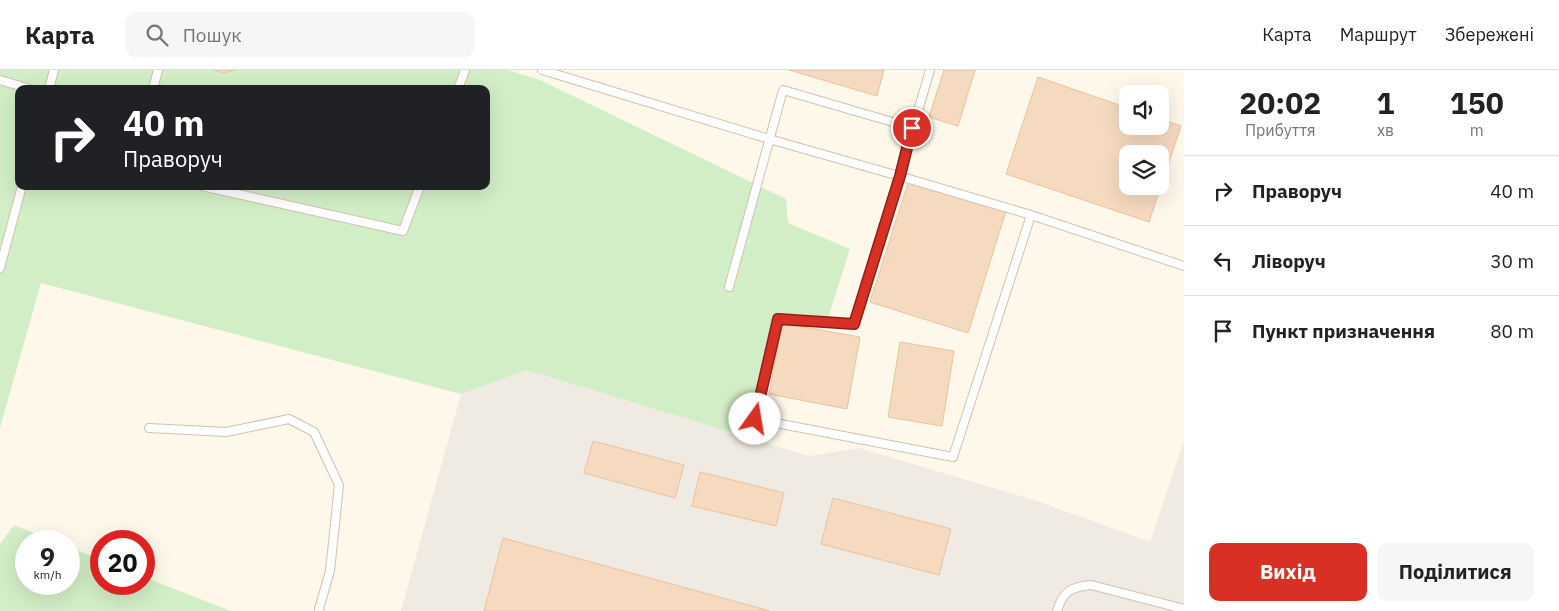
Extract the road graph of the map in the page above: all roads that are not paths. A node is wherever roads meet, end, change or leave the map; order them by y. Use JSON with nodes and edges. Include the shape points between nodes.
{"nodes":[{"id":1,"x":54,"y":70,"type":"edge"},
{"id":2,"x":158,"y":70,"type":"edge"},
{"id":3,"x":465,"y":70,"type":"edge"},
{"id":4,"x":542,"y":70,"type":"edge"},
{"id":5,"x":930,"y":70,"type":"edge"},
{"id":6,"x":0,"y":80,"type":"edge"},
{"id":7,"x":17,"y":85,"type":"edge"},
{"id":8,"x":50,"y":85,"type":"edge"},
{"id":9,"x":154,"y":85,"type":"edge"},
{"id":10,"x":459,"y":85,"type":"edge"},
{"id":11,"x":912,"y":128,"type":"junction"},
{"id":12,"x":769,"y":140,"type":"junction"},
{"id":13,"x":900,"y":176,"type":"junction"},
{"id":14,"x":21,"y":190,"type":"edge"},
{"id":15,"x":220,"y":190,"type":"edge"},
{"id":16,"x":418,"y":190,"type":"edge"},
{"id":17,"x":1031,"y":215,"type":"junction"},
{"id":18,"x":1184,"y":266,"type":"edge"},
{"id":19,"x":0,"y":268,"type":"edge"},
{"id":20,"x":729,"y":287,"type":"dead end"},
{"id":21,"x":149,"y":428,"type":"dead end"},
{"id":22,"x":1184,"y":609,"type":"edge"},
{"id":23,"x":320,"y":611,"type":"edge"},
{"id":24,"x":1057,"y":611,"type":"edge"}],
"edges":[{"from":1,"to":8,"type":"lane"},
{"from":2,"to":9,"type":"lane"},
{"from":3,"to":10,"type":"lane"},
{"from":4,"to":12,"type":"lane"},
{"from":5,"to":11,"type":"lane"},
{"from":6,"to":7,"type":"lane"},
{"from":11,"to":12,"type":"lane","via":[[783,90]]},
{"from":11,"to":13,"type":"lane"},
{"from":12,"to":13,"type":"lane"},
{"from":12,"to":20,"type":"lane"},
{"from":13,"to":17,"type":"lane"},
{"from":13,"to":17,"type":"lane","via":[[854,324],[778,319],[755,419],[953,457]]},
{"from":14,"to":19,"type":"lane"},
{"from":15,"to":16,"type":"lane","via":[[403,231]]},
{"from":17,"to":18,"type":"lane"},
{"from":21,"to":23,"type":"lane","via":[[226,432],[289,419],[314,432],[339,485],[330,571]]},
{"from":22,"to":24,"type":"lane","via":[[1091,585],[1076,587],[1061,598]]}]}
